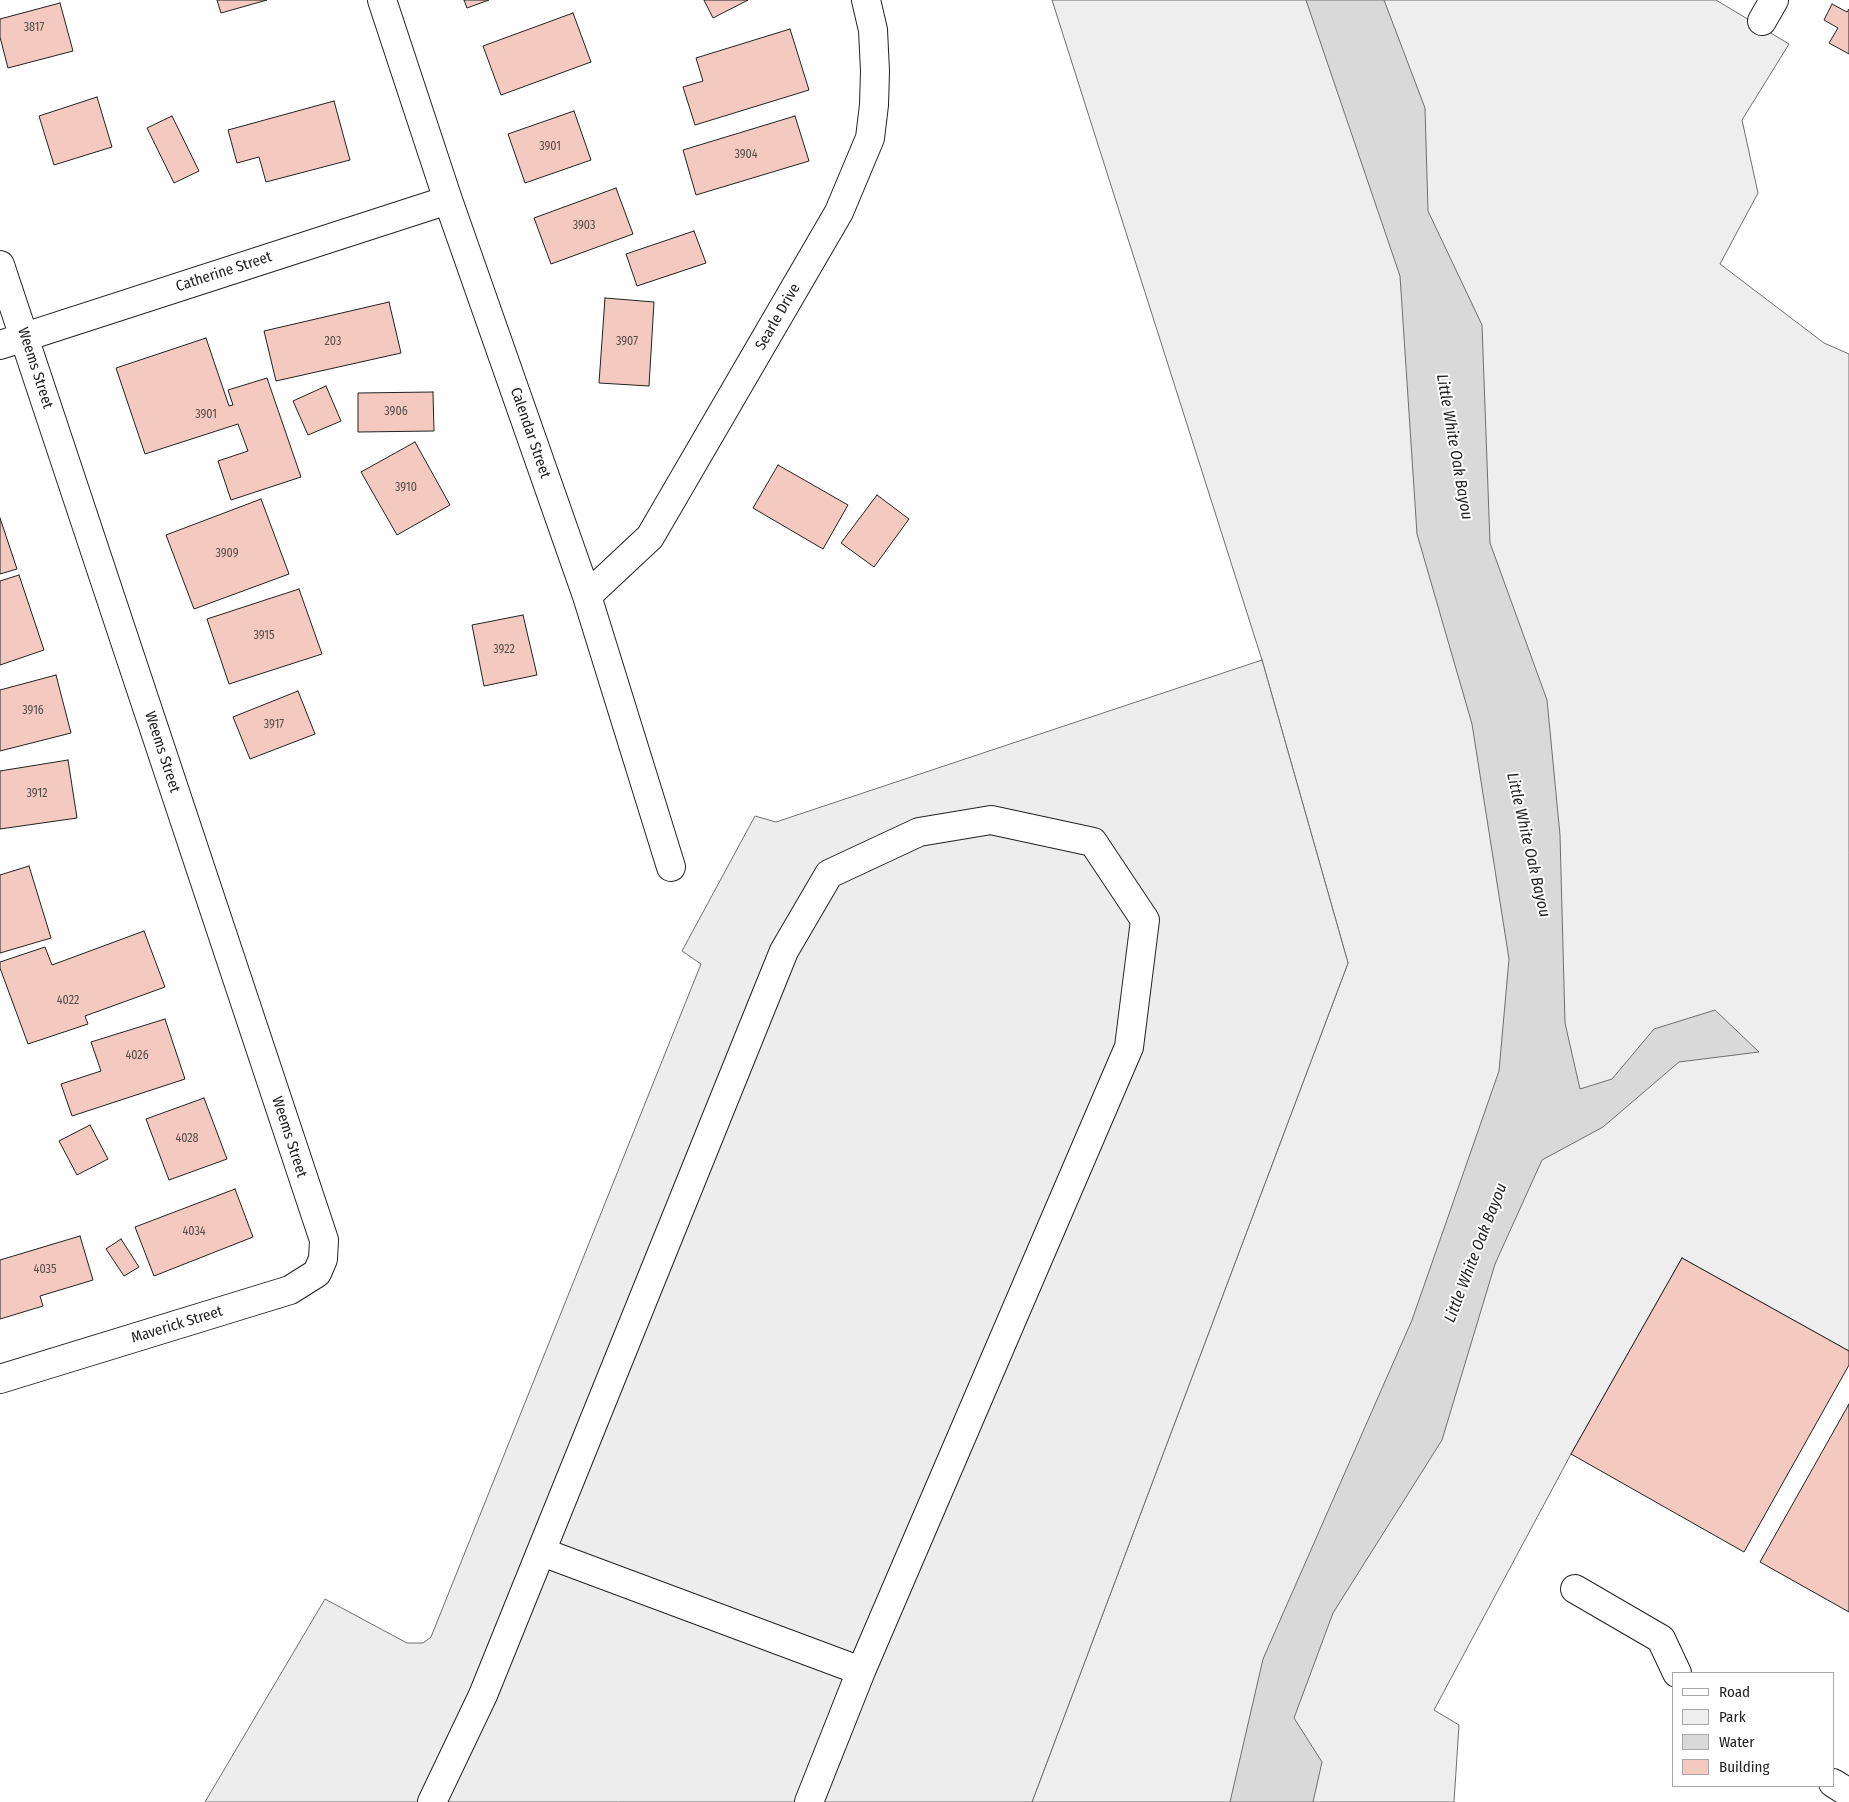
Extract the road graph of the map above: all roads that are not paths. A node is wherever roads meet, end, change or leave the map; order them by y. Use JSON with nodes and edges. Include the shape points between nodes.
{"nodes":[{"id":1,"x":382,"y":0,"type":"edge"},
{"id":2,"x":866,"y":0,"type":"edge"},
{"id":3,"x":448,"y":200,"type":"junction"},
{"id":4,"x":0,"y":265,"type":"edge"},
{"id":5,"x":12,"y":341,"type":"edge"},
{"id":6,"x":587,"y":596,"type":"junction"},
{"id":7,"x":671,"y":867,"type":"dead end"},
{"id":8,"x":324,"y":1240,"type":"joint"},
{"id":9,"x":0,"y":1379,"type":"edge"},
{"id":10,"x":542,"y":1552,"type":"junction"},
{"id":11,"x":1575,"y":1589,"type":"dead end"},
{"id":12,"x":861,"y":1671,"type":"junction"},
{"id":13,"x":1677,"y":1672,"type":"edge"},
{"id":14,"x":1834,"y":1784,"type":"edge"},
{"id":15,"x":1849,"y":1793,"type":"edge"},
{"id":16,"x":432,"y":1802,"type":"edge"},
{"id":17,"x":809,"y":1802,"type":"edge"}],
"edges":[{"from":1,"to":3,"type":"street","name":"Calendar Street"},
{"from":2,"to":6,"type":"street","name":"Searle Drive","via":[[873,30],[875,71],[870,138],[839,212],[650,537]]},
{"from":3,"to":5,"type":"street","name":"Catherine Street"},
{"from":3,"to":6,"type":"street","name":"Calendar Street"},
{"from":4,"to":5,"type":"street","name":"Weems Street"},
{"from":5,"to":8,"type":"street","name":"Weems Street"},
{"from":6,"to":7,"type":"street","name":"Calendar Street"},
{"from":8,"to":9,"type":"street","name":"Maverick Street","via":[[323,1259],[317,1273],[290,1290]]},
{"from":10,"to":12,"type":"street"},
{"from":10,"to":12,"type":"street","via":[[784,951],[829,874],[919,832],[991,820],[1093,842],[1145,920],[1129,1047]]},
{"from":10,"to":16,"type":"street","via":[[483,1695]]},
{"from":11,"to":13,"type":"street","via":[[1661,1639]]},
{"from":12,"to":17,"type":"street"},
{"from":14,"to":15,"type":"street"}]}
